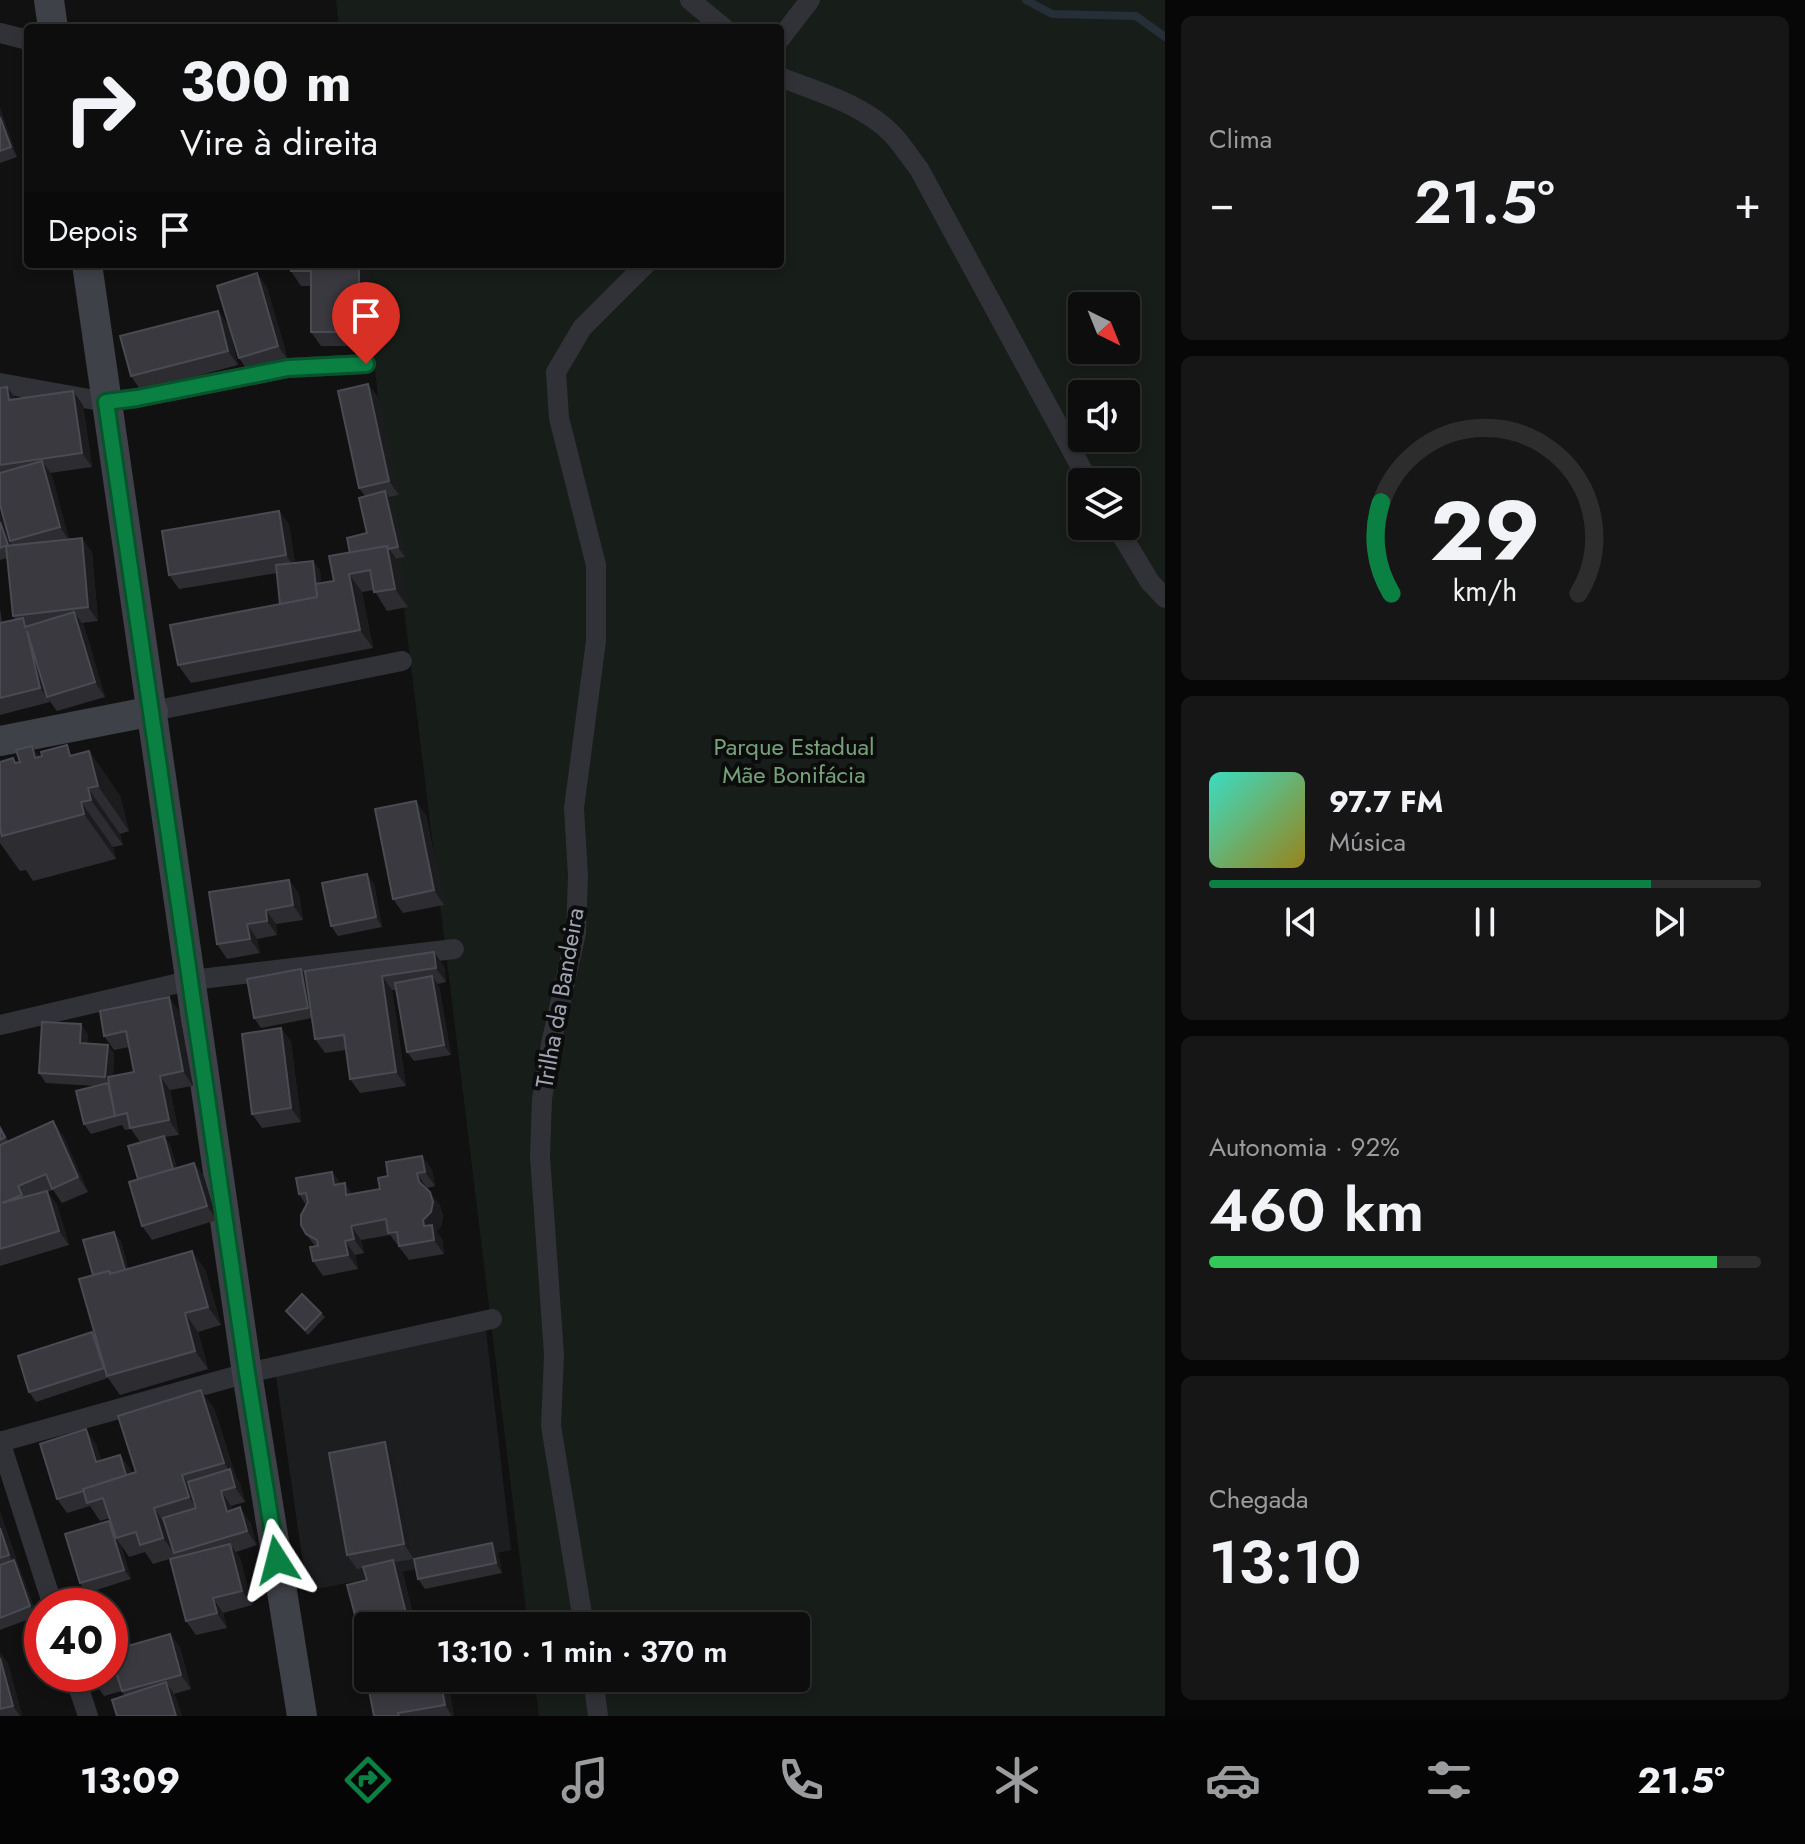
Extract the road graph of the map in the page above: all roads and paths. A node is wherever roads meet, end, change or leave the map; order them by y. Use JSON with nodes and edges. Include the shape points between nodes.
{"nodes":[{"id":1,"x":49,"y":0,"type":"edge"},
{"id":2,"x":690,"y":0,"type":"edge"},
{"id":3,"x":810,"y":0,"type":"edge"},
{"id":4,"x":52,"y":24,"type":"edge"},
{"id":5,"x":719,"y":24,"type":"edge"},
{"id":6,"x":0,"y":33,"type":"edge"},
{"id":7,"x":784,"y":34,"type":"edge"},
{"id":8,"x":24,"y":39,"type":"edge"},
{"id":9,"x":784,"y":79,"type":"edge"},
{"id":10,"x":88,"y":268,"type":"edge"},
{"id":11,"x":642,"y":268,"type":"edge"},
{"id":12,"x":366,"y":364,"type":"dead end"},
{"id":13,"x":0,"y":383,"type":"edge"},
{"id":14,"x":106,"y":402,"type":"junction"},
{"id":15,"x":1081,"y":468,"type":"edge"},
{"id":16,"x":1124,"y":540,"type":"edge"},
{"id":17,"x":1165,"y":598,"type":"edge"},
{"id":18,"x":402,"y":661,"type":"dead end"},
{"id":19,"x":153,"y":711,"type":"junction"},
{"id":20,"x":0,"y":741,"type":"edge"},
{"id":21,"x":454,"y":949,"type":"dead end"},
{"id":22,"x":192,"y":980,"type":"junction"},
{"id":23,"x":0,"y":1025,"type":"edge"},
{"id":24,"x":492,"y":1319,"type":"dead end"},
{"id":25,"x":247,"y":1373,"type":"junction"},
{"id":26,"x":0,"y":1441,"type":"edge"},
{"id":27,"x":47,"y":1588,"type":"edge"},
{"id":28,"x":582,"y":1612,"type":"edge"},
{"id":29,"x":80,"y":1692,"type":"edge"},
{"id":30,"x":595,"y":1692,"type":"edge"},
{"id":31,"x":88,"y":1716,"type":"edge"},
{"id":32,"x":302,"y":1716,"type":"edge"},
{"id":33,"x":598,"y":1716,"type":"edge"}],
"edges":[{"from":1,"to":4,"type":"street"},
{"from":2,"to":5,"type":"street"},
{"from":3,"to":7,"type":"street"},
{"from":6,"to":8,"type":"street"},
{"from":9,"to":15,"type":"street","via":[[858,109],[894,135],[919,169]]},
{"from":10,"to":14,"type":"street"},
{"from":11,"to":28,"type":"street","name":"Trilha da Bandeira","via":[[582,328],[556,372],[559,418],[596,565],[596,641],[574,808],[576,933],[542,1099],[540,1156],[554,1355],[551,1426]]},
{"from":12,"to":14,"type":"street","via":[[288,368]]},
{"from":13,"to":14,"type":"street"},
{"from":14,"to":19,"type":"street"},
{"from":16,"to":17,"type":"street"},
{"from":18,"to":19,"type":"street"},
{"from":19,"to":20,"type":"street"},
{"from":19,"to":22,"type":"street"},
{"from":21,"to":22,"type":"street"},
{"from":22,"to":23,"type":"street"},
{"from":22,"to":25,"type":"street"},
{"from":24,"to":25,"type":"street"},
{"from":25,"to":26,"type":"street"},
{"from":25,"to":32,"type":"street"},
{"from":26,"to":27,"type":"street"},
{"from":29,"to":31,"type":"street"},
{"from":30,"to":33,"type":"street"}]}
